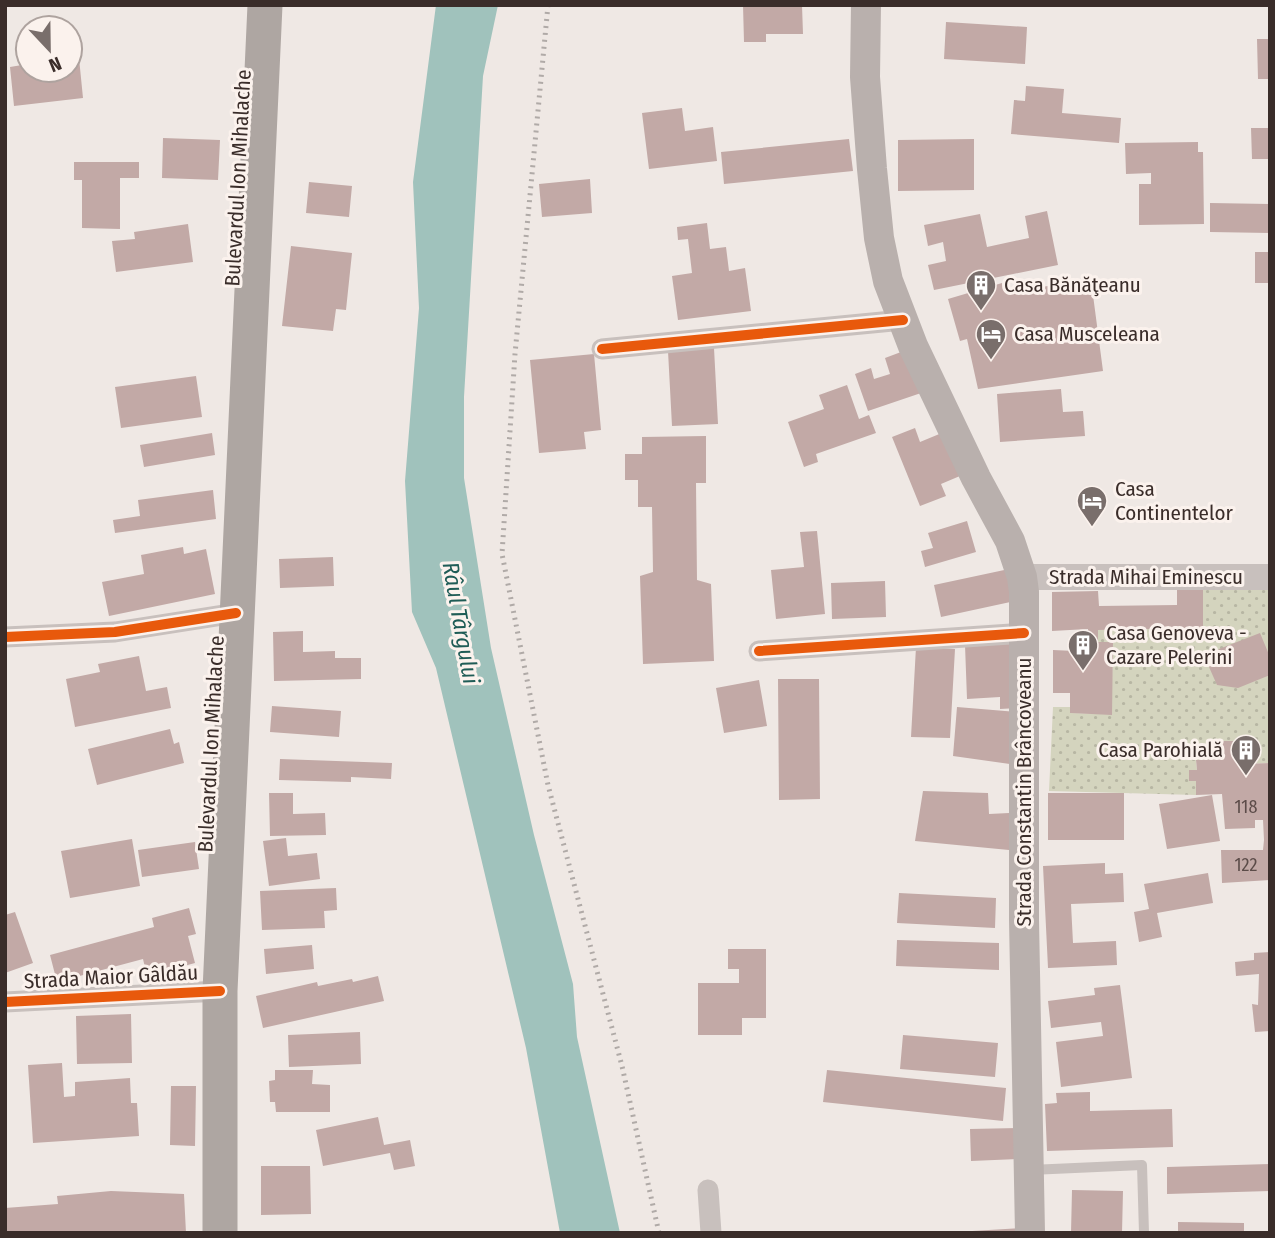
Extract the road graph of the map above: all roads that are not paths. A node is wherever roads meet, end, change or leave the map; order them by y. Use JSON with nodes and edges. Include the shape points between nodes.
{"nodes":[{"id":1,"x":265,"y":5,"type":"edge"},
{"id":2,"x":866,"y":5,"type":"edge"},
{"id":3,"x":902,"y":320,"type":"junction"},
{"id":4,"x":602,"y":349,"type":"dead end"},
{"id":5,"x":1022,"y":577,"type":"junction"},
{"id":6,"x":1270,"y":577,"type":"edge"},
{"id":7,"x":236,"y":614,"type":"junction"},
{"id":8,"x":1024,"y":633,"type":"junction"},
{"id":9,"x":5,"y":637,"type":"edge"},
{"id":10,"x":759,"y":651,"type":"dead end"},
{"id":11,"x":219,"y":991,"type":"junction"},
{"id":12,"x":5,"y":1002,"type":"edge"},
{"id":13,"x":1030,"y":1170,"type":"junction"},
{"id":14,"x":708,"y":1190,"type":"dead end"},
{"id":15,"x":220,"y":1233,"type":"edge"},
{"id":16,"x":711,"y":1233,"type":"edge"},
{"id":17,"x":1031,"y":1233,"type":"edge"},
{"id":18,"x":1144,"y":1233,"type":"edge"}],
"edges":[{"from":1,"to":7,"type":"highway","name":"Bulevardul Ion Mihalache"},
{"from":2,"to":3,"type":"main road","name":"Strada Constantin Brâncoveanu","via":[[865,77],[879,238]]},
{"from":3,"to":4,"type":"street"},
{"from":3,"to":5,"type":"main road","name":"Strada Constantin Brâncoveanu","via":[[1010,541]]},
{"from":5,"to":6,"type":"street","name":"Strada Mihai Eminescu"},
{"from":5,"to":8,"type":"main road","name":"Strada Constantin Brâncoveanu"},
{"from":7,"to":9,"type":"street","via":[[115,632]]},
{"from":7,"to":11,"type":"highway","name":"Bulevardul Ion Mihalache"},
{"from":8,"to":10,"type":"street"},
{"from":8,"to":13,"type":"main road","name":"Strada Constantin Brâncoveanu"},
{"from":11,"to":12,"type":"street","name":"Strada Maior Gâldău"},
{"from":11,"to":15,"type":"highway","name":"Bulevardul Ion Mihalache"},
{"from":13,"to":17,"type":"main road","name":"Strada Constantin Brâncoveanu"},
{"from":13,"to":18,"type":"lane","via":[[1142,1166]]},
{"from":14,"to":16,"type":"street"}]}
